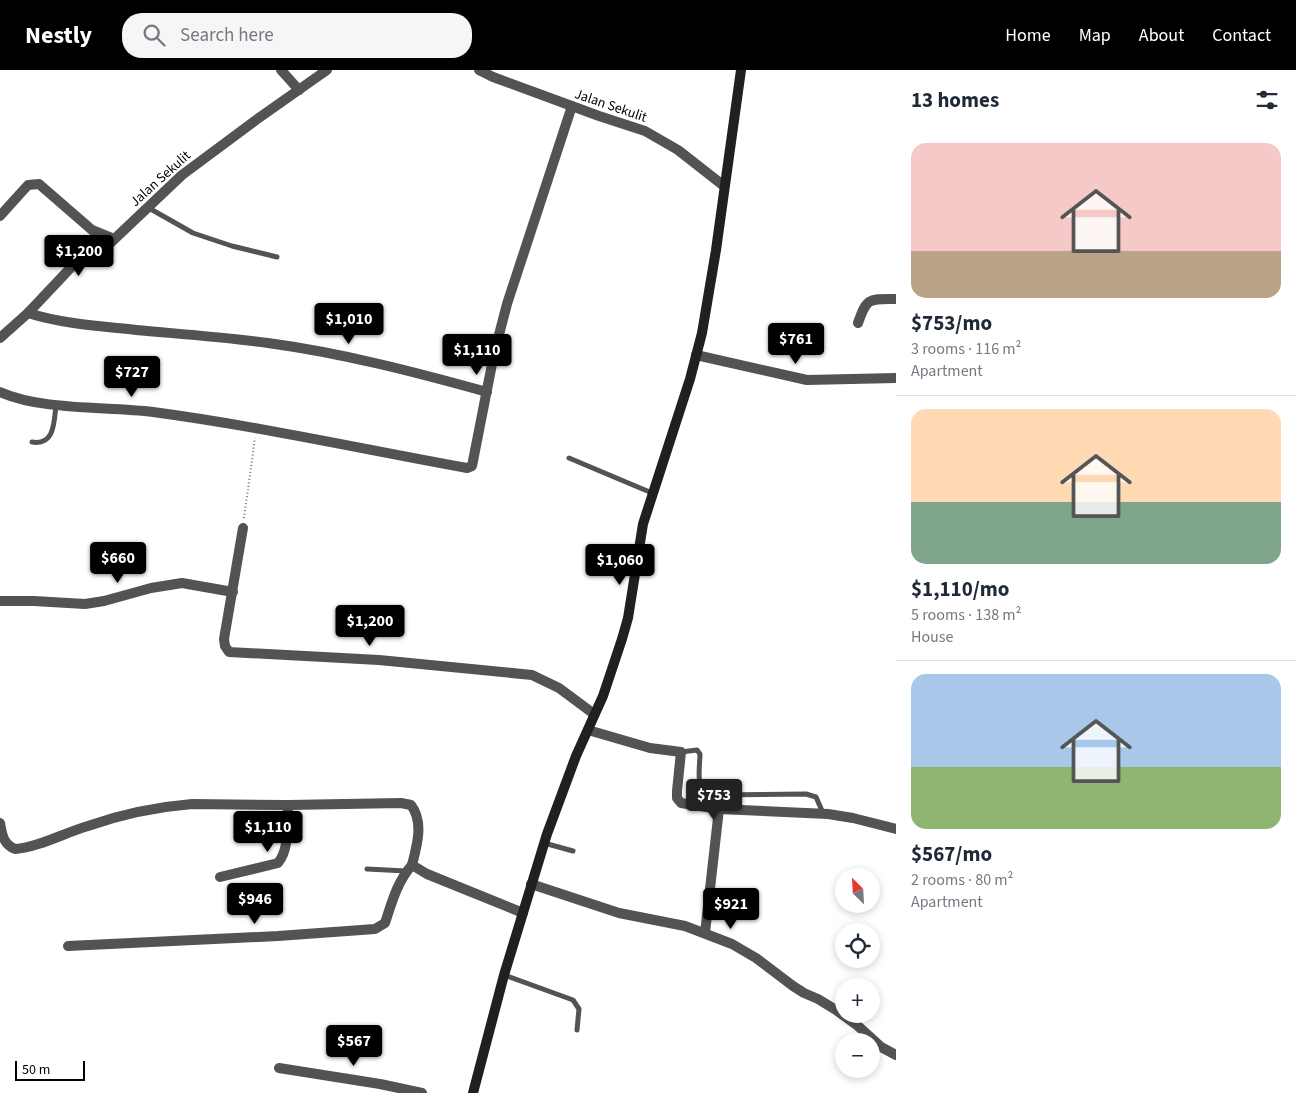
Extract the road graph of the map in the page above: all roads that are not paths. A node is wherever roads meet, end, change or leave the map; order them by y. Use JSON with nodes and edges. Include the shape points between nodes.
{"nodes":[{"id":1,"x":281,"y":70,"type":"edge"},
{"id":2,"x":327,"y":70,"type":"edge"},
{"id":3,"x":479,"y":70,"type":"edge"},
{"id":4,"x":741,"y":70,"type":"edge"},
{"id":5,"x":299,"y":90,"type":"junction"},
{"id":6,"x":572,"y":106,"type":"junction"},
{"id":7,"x":724,"y":186,"type":"junction"},
{"id":8,"x":147,"y":207,"type":"junction"},
{"id":9,"x":0,"y":216,"type":"edge"},
{"id":10,"x":114,"y":239,"type":"junction"},
{"id":11,"x":277,"y":257,"type":"dead end"},
{"id":12,"x":896,"y":299,"type":"edge"},
{"id":13,"x":28,"y":313,"type":"junction"},
{"id":14,"x":858,"y":324,"type":"dead end"},
{"id":15,"x":0,"y":338,"type":"edge"},
{"id":16,"x":696,"y":355,"type":"junction"},
{"id":17,"x":896,"y":378,"type":"edge"},
{"id":18,"x":0,"y":392,"type":"edge"},
{"id":19,"x":486,"y":392,"type":"junction"},
{"id":20,"x":56,"y":404,"type":"junction"},
{"id":21,"x":32,"y":442,"type":"dead end"},
{"id":22,"x":569,"y":458,"type":"dead end"},
{"id":23,"x":652,"y":493,"type":"junction"},
{"id":24,"x":243,"y":528,"type":"road end"},
{"id":25,"x":233,"y":592,"type":"junction"},
{"id":26,"x":0,"y":601,"type":"edge"},
{"id":27,"x":594,"y":714,"type":"junction"},
{"id":28,"x":588,"y":730,"type":"junction"},
{"id":29,"x":681,"y":752,"type":"junction"},
{"id":30,"x":288,"y":805,"type":"junction"},
{"id":31,"x":719,"y":809,"type":"junction"},
{"id":32,"x":823,"y":813,"type":"junction"},
{"id":33,"x":0,"y":823,"type":"edge"},
{"id":34,"x":896,"y":829,"type":"edge"},
{"id":35,"x":544,"y":843,"type":"junction"},
{"id":36,"x":573,"y":851,"type":"dead end"},
{"id":37,"x":410,"y":868,"type":"junction"},
{"id":38,"x":367,"y":870,"type":"dead end"},
{"id":39,"x":220,"y":877,"type":"dead end"},
{"id":40,"x":531,"y":884,"type":"junction"},
{"id":41,"x":523,"y":913,"type":"junction"},
{"id":42,"x":705,"y":933,"type":"junction"},
{"id":43,"x":68,"y":946,"type":"dead end"},
{"id":44,"x":504,"y":975,"type":"junction"},
{"id":45,"x":577,"y":1030,"type":"dead end"},
{"id":46,"x":896,"y":1056,"type":"edge"},
{"id":47,"x":279,"y":1068,"type":"dead end"},
{"id":48,"x":422,"y":1093,"type":"edge"},
{"id":49,"x":473,"y":1093,"type":"edge"}],
"edges":[{"from":1,"to":5,"type":"street"},
{"from":2,"to":5,"type":"street","name":"Jalan Sekulit"},
{"from":3,"to":6,"type":"street","name":"Jalan Sekulit"},
{"from":4,"to":7,"type":"street"},
{"from":5,"to":8,"type":"street","name":"Jalan Sekulit","via":[[202,158]]},
{"from":6,"to":7,"type":"street","name":"Jalan Sekulit","via":[[656,136]]},
{"from":6,"to":19,"type":"street","via":[[510,296]]},
{"from":7,"to":16,"type":"street","via":[[708,304]]},
{"from":8,"to":10,"type":"street","name":"Jalan Sekulit"},
{"from":8,"to":11,"type":"lane","via":[[192,233]]},
{"from":9,"to":10,"type":"street","via":[[28,185],[39,184],[87,227]]},
{"from":10,"to":13,"type":"street","name":"Jalan Sekulit","via":[[105,248],[78,260]]},
{"from":12,"to":14,"type":"street","via":[[875,299],[867,303]]},
{"from":13,"to":15,"type":"street","name":"Jalan Sekulit"},
{"from":13,"to":19,"type":"street","via":[[79,324],[289,346],[416,372]]},
{"from":16,"to":17,"type":"street","via":[[807,380]]},
{"from":16,"to":23,"type":"street"},
{"from":18,"to":20,"type":"street"},
{"from":19,"to":20,"type":"street","via":[[472,466],[467,468],[238,424]]},
{"from":20,"to":21,"type":"lane","via":[[52,434],[43,442]]},
{"from":22,"to":23,"type":"lane"},
{"from":23,"to":27,"type":"street","via":[[640,537],[628,618],[609,680]]},
{"from":24,"to":25,"type":"street"},
{"from":25,"to":26,"type":"street","via":[[182,583],[85,604]]},
{"from":25,"to":27,"type":"street","via":[[224,639],[229,652],[379,660],[532,675],[559,688]]},
{"from":27,"to":28,"type":"street"},
{"from":28,"to":29,"type":"street","via":[[650,748]]},
{"from":28,"to":35,"type":"street"},
{"from":29,"to":31,"type":"street","via":[[678,800],[688,806]]},
{"from":29,"to":32,"type":"lane","via":[[697,750],[700,754],[700,787],[708,795],[806,794],[816,797]]},
{"from":30,"to":33,"type":"street","via":[[192,804],[161,808],[114,817],[15,849],[3,838]]},
{"from":30,"to":37,"type":"street","via":[[411,805],[419,826]]},
{"from":30,"to":39,"type":"street","via":[[284,849],[278,863]]},
{"from":31,"to":32,"type":"street"},
{"from":31,"to":42,"type":"street"},
{"from":32,"to":34,"type":"street"},
{"from":35,"to":36,"type":"lane"},
{"from":35,"to":40,"type":"street"},
{"from":37,"to":38,"type":"lane"},
{"from":37,"to":41,"type":"street"},
{"from":37,"to":43,"type":"street","via":[[397,887],[386,923],[375,929]]},
{"from":40,"to":41,"type":"street"},
{"from":40,"to":42,"type":"street","via":[[619,913],[658,919]]},
{"from":41,"to":44,"type":"street"},
{"from":42,"to":46,"type":"street","via":[[756,958],[793,986],[836,1010]]},
{"from":44,"to":45,"type":"lane","via":[[573,1000],[580,1009]]},
{"from":44,"to":49,"type":"street"},
{"from":47,"to":48,"type":"street"}]}
